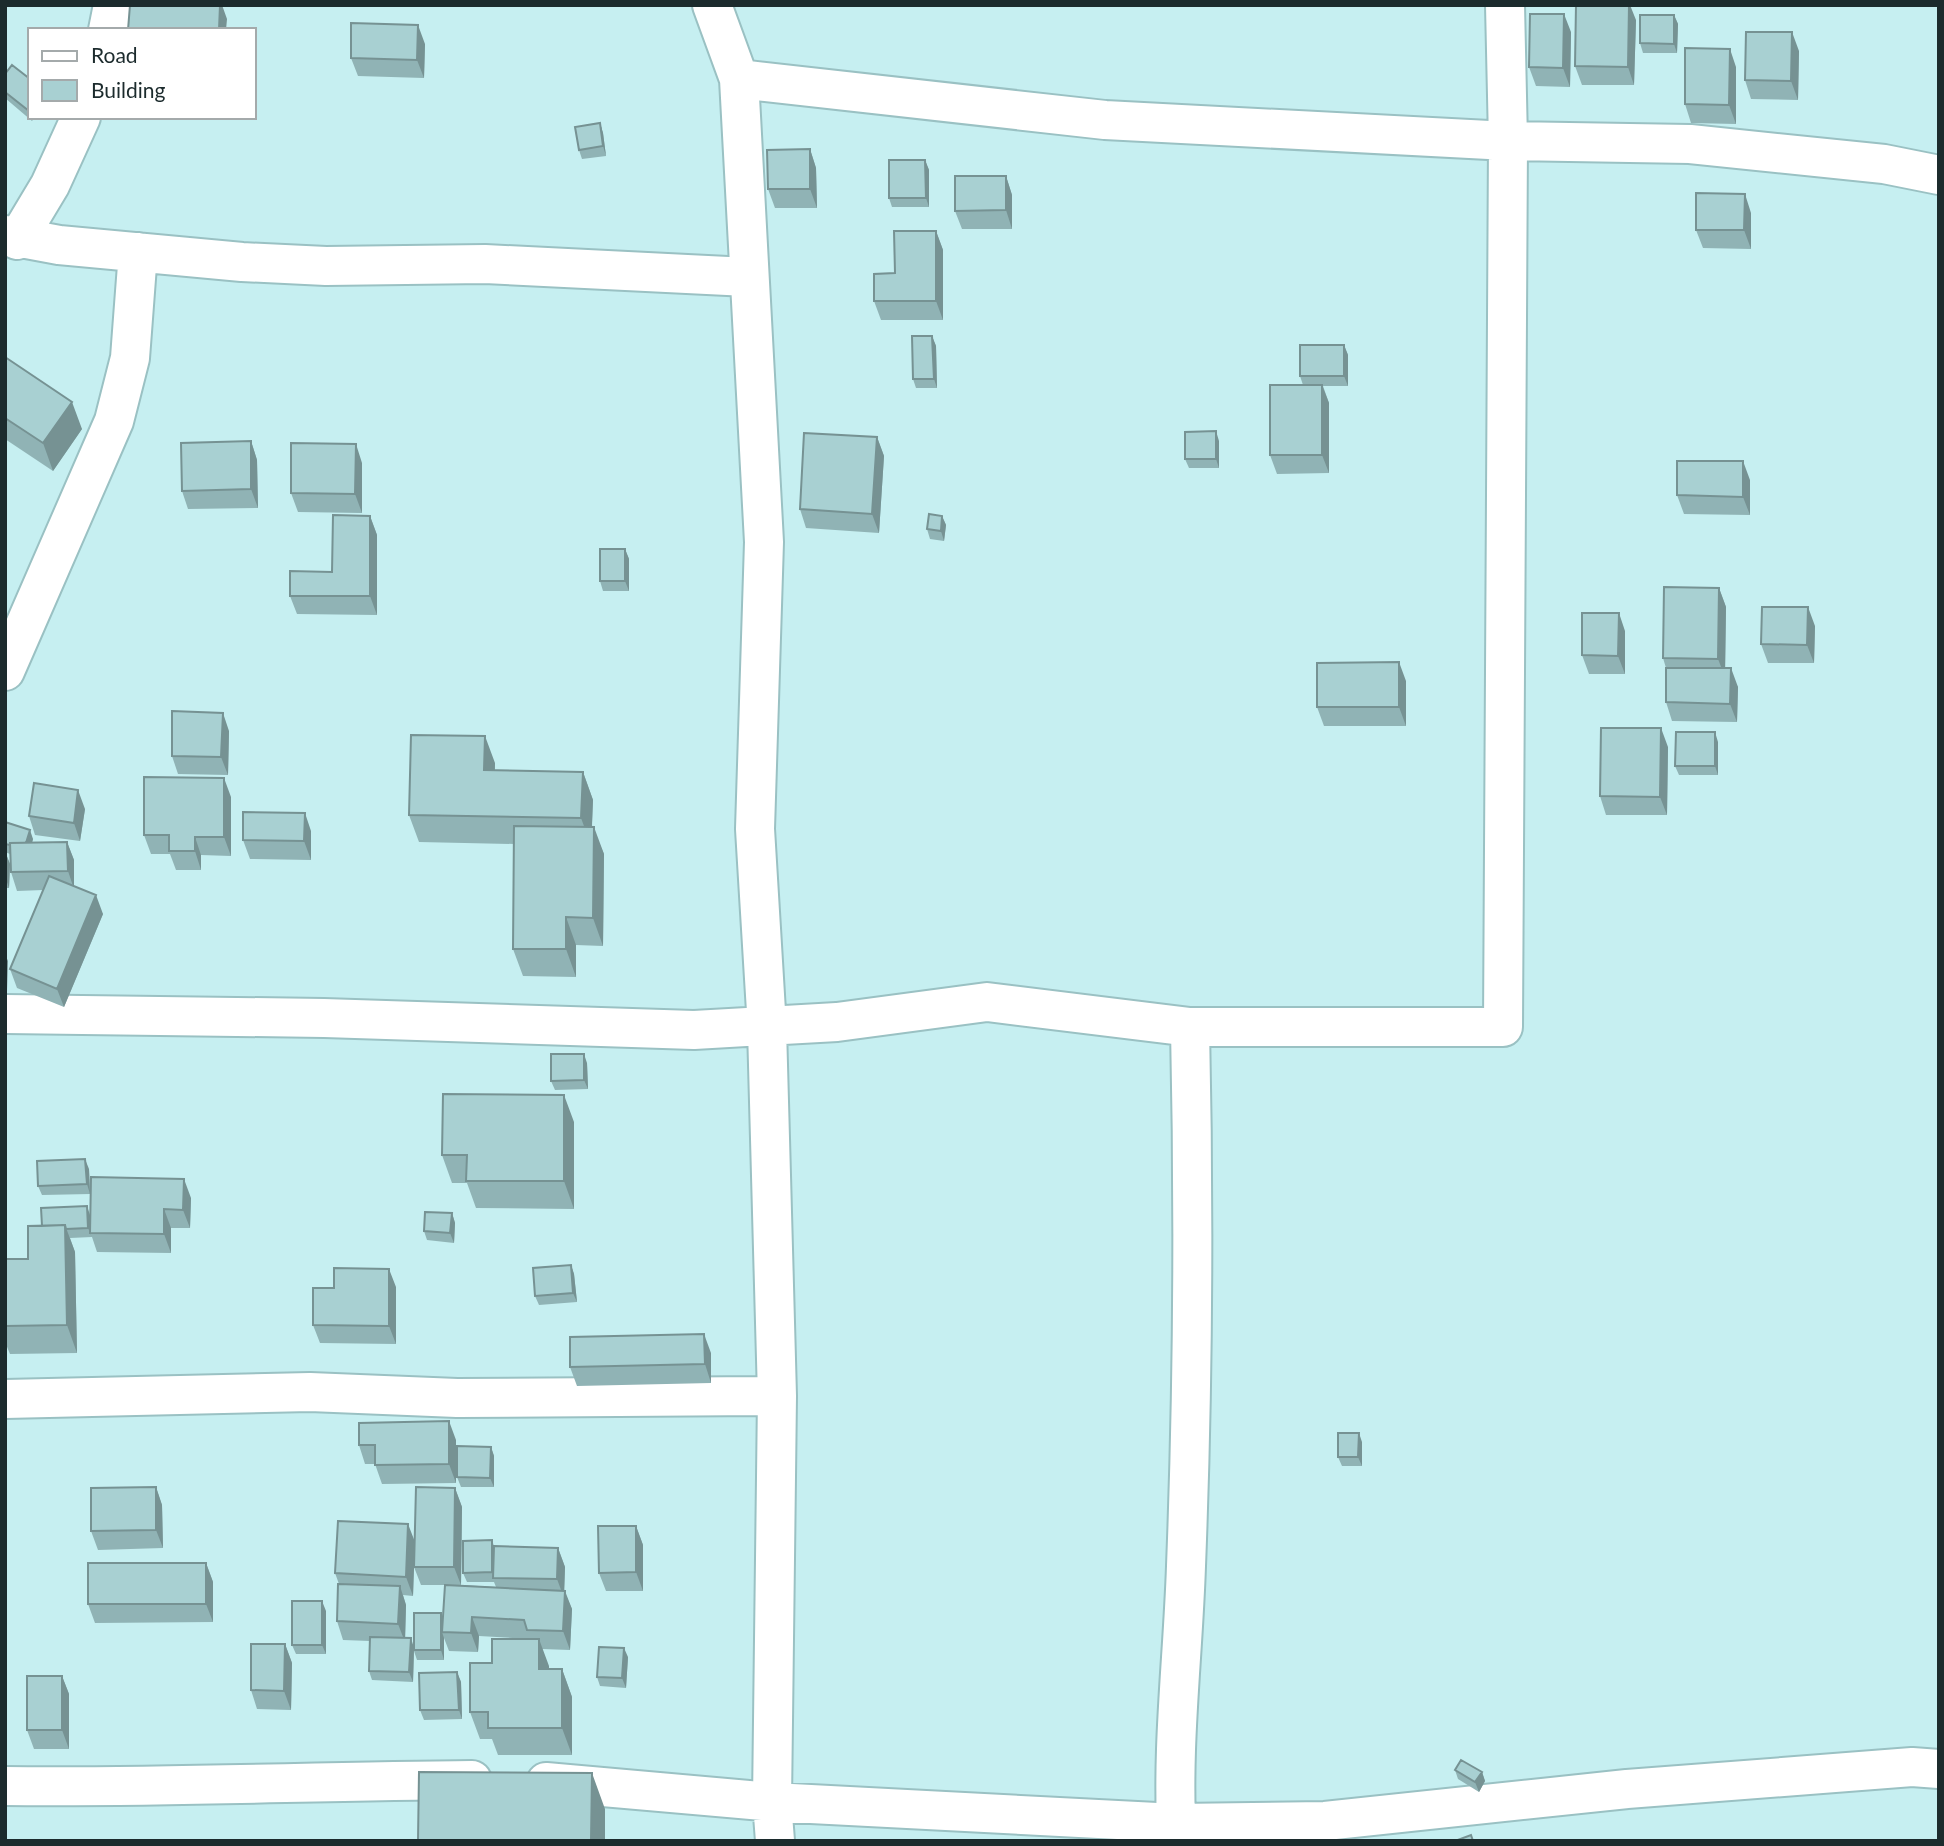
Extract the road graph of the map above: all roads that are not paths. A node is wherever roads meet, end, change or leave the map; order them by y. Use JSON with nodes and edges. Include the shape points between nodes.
{"nodes":[{"id":1,"x":113,"y":5,"type":"edge"},
{"id":2,"x":712,"y":5,"type":"edge"},
{"id":3,"x":1505,"y":5,"type":"edge"},
{"id":4,"x":108,"y":28,"type":"edge"},
{"id":5,"x":739,"y":79,"type":"junction"},
{"id":6,"x":80,"y":119,"type":"edge"},
{"id":7,"x":1508,"y":141,"type":"junction"},
{"id":8,"x":1939,"y":175,"type":"edge"},
{"id":9,"x":11,"y":238,"type":"edge"},
{"id":10,"x":138,"y":253,"type":"junction"},
{"id":11,"x":748,"y":277,"type":"junction"},
{"id":12,"x":5,"y":671,"type":"edge"},
{"id":13,"x":5,"y":1014,"type":"edge"},
{"id":14,"x":1190,"y":1027,"type":"junction"},
{"id":15,"x":767,"y":1028,"type":"junction"},
{"id":16,"x":777,"y":1396,"type":"junction"},
{"id":17,"x":5,"y":1399,"type":"edge"},
{"id":18,"x":1939,"y":1769,"type":"edge"},
{"id":19,"x":5,"y":1786,"type":"edge"},
{"id":20,"x":772,"y":1802,"type":"junction"},
{"id":21,"x":1176,"y":1832,"type":"edge"},
{"id":22,"x":775,"y":1841,"type":"edge"}],
"edges":[{"from":1,"to":4,"type":"street"},
{"from":2,"to":5,"type":"street"},
{"from":3,"to":7,"type":"street"},
{"from":5,"to":7,"type":"street","via":[[1105,120]]},
{"from":5,"to":11,"type":"street"},
{"from":6,"to":9,"type":"street","via":[[50,185]]},
{"from":7,"to":8,"type":"street","via":[[1690,144],[1884,164]]},
{"from":7,"to":14,"type":"street","via":[[1503,1027]]},
{"from":9,"to":10,"type":"street"},
{"from":10,"to":11,"type":"street","via":[[326,266],[485,264]]},
{"from":10,"to":12,"type":"street","via":[[130,358],[114,421]]},
{"from":11,"to":15,"type":"street","via":[[764,542],[755,829]]},
{"from":13,"to":15,"type":"street"},
{"from":14,"to":15,"type":"street","via":[[987,1002]]},
{"from":14,"to":21,"type":"street","via":[[1194,1212],[1186,1568],[1175,1727]]},
{"from":15,"to":16,"type":"street"},
{"from":16,"to":17,"type":"street","via":[[457,1398],[310,1392]]},
{"from":16,"to":20,"type":"street"},
{"from":18,"to":21,"type":"street","via":[[1627,1789]]},
{"from":19,"to":20,"type":"street","via":[[524,1780]]},
{"from":20,"to":21,"type":"street"},
{"from":20,"to":22,"type":"street"}]}
